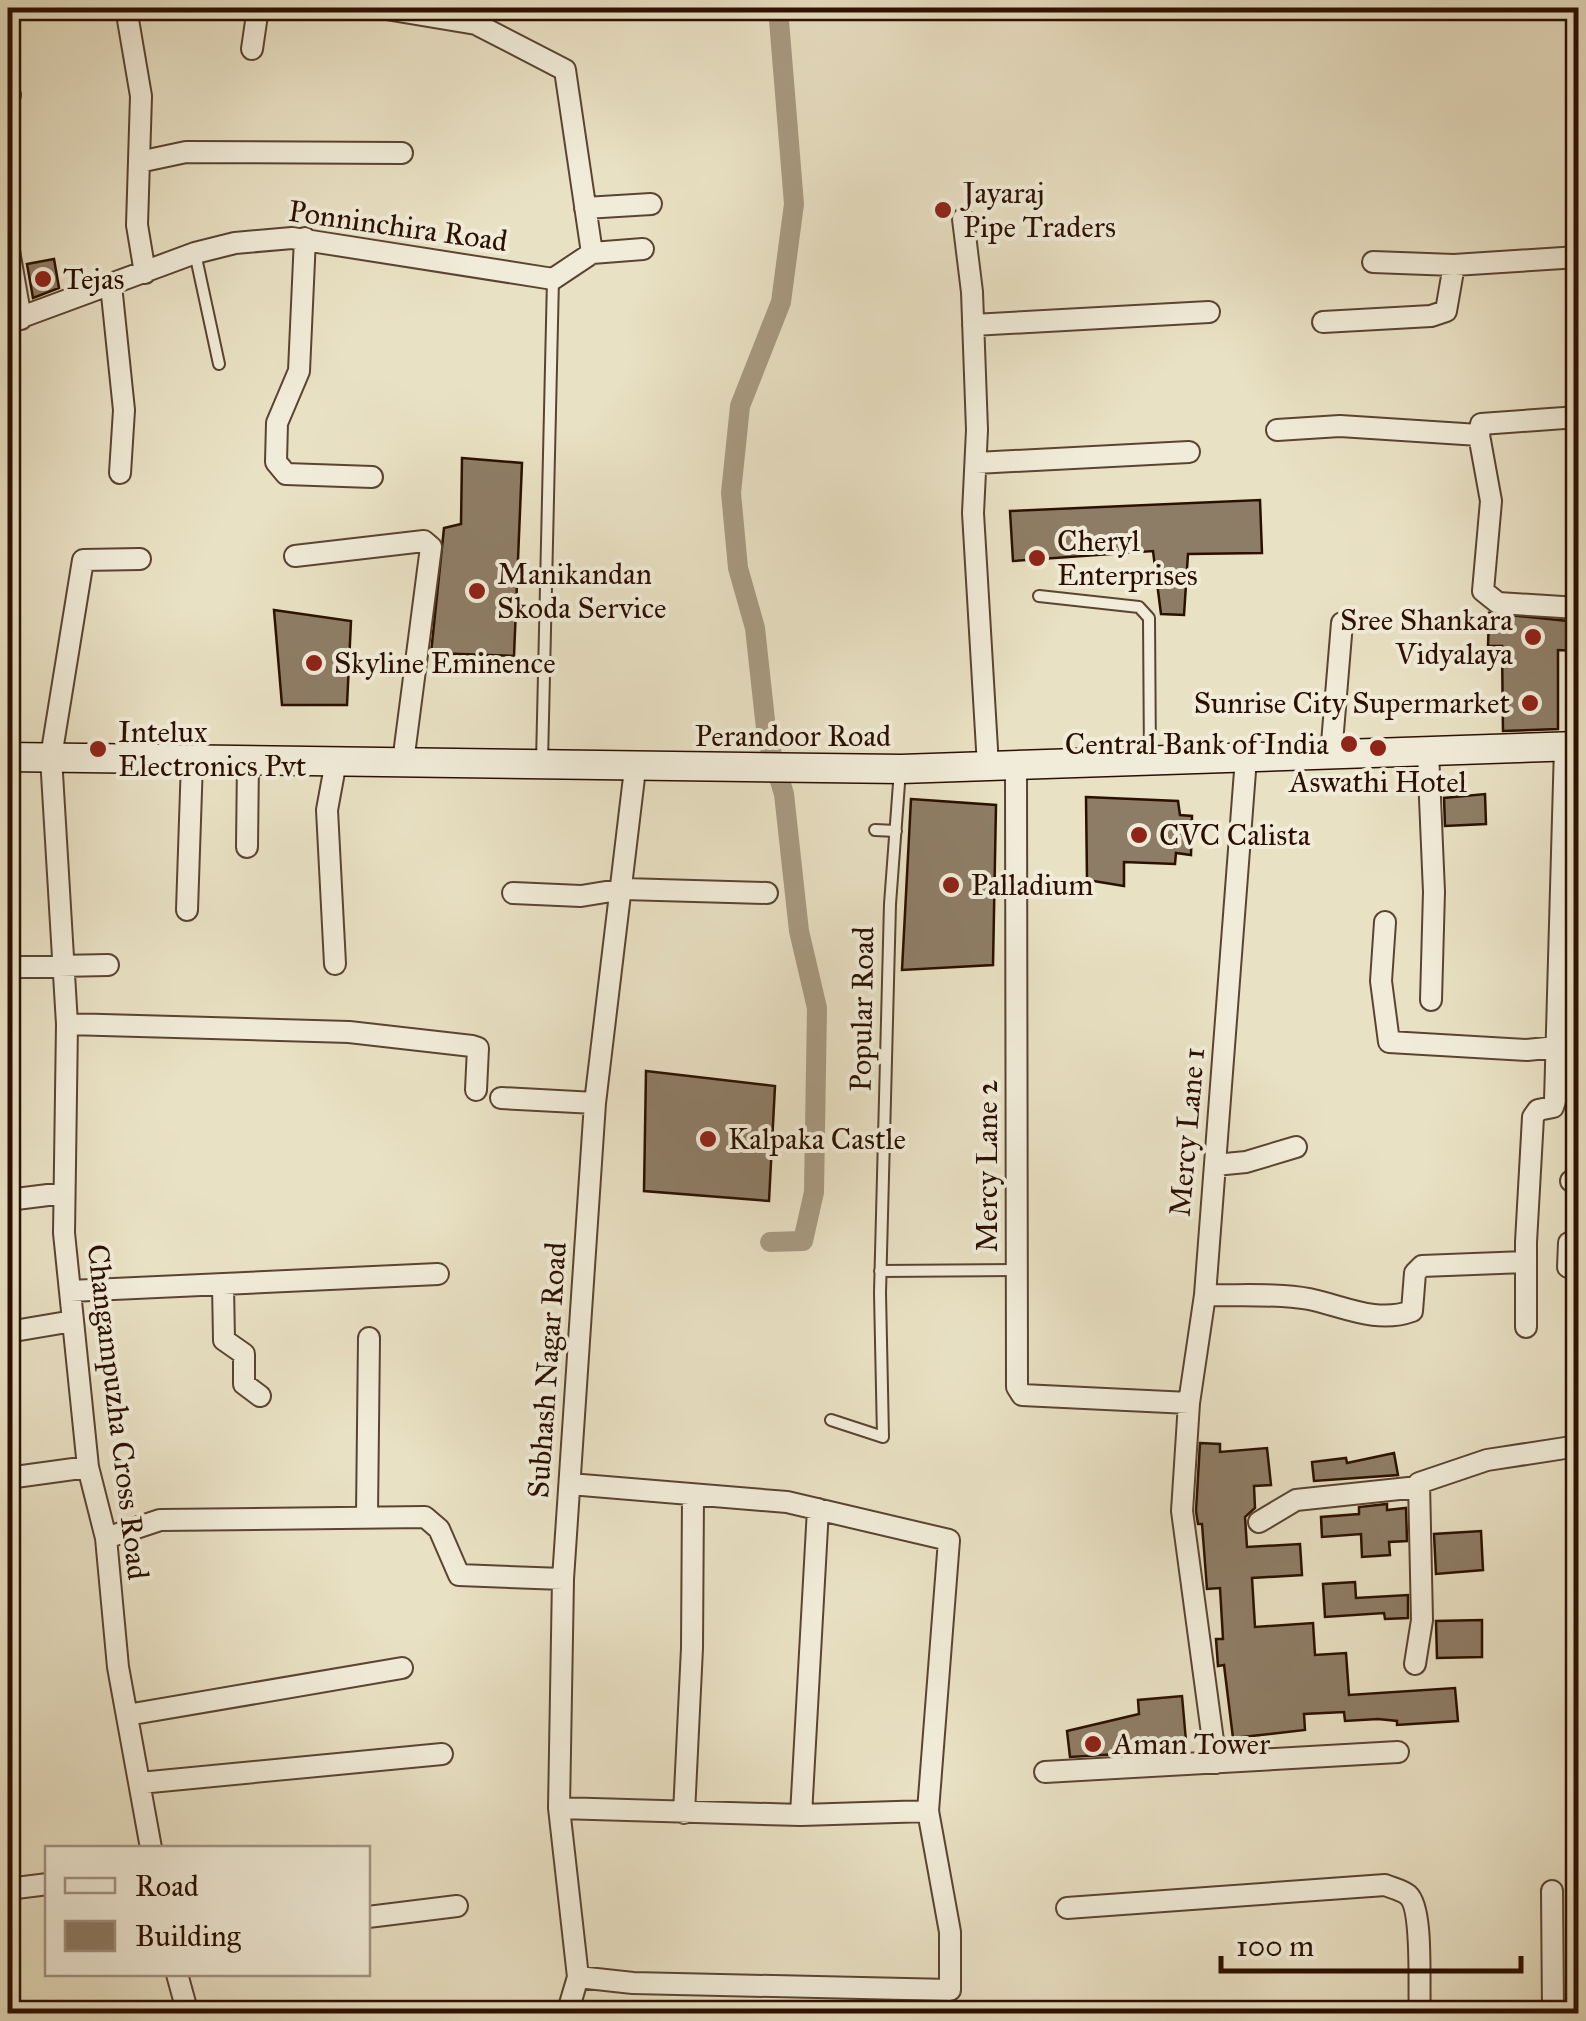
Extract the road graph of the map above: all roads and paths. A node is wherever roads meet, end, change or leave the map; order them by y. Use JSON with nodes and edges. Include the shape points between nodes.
{"nodes":[{"id":1,"x":126,"y":8,"type":"edge"},
{"id":2,"x":258,"y":8,"type":"edge"},
{"id":3,"x":380,"y":8,"type":"edge"},
{"id":4,"x":252,"y":49,"type":"dead end"},
{"id":5,"x":1578,"y":152,"type":"edge"},
{"id":6,"x":402,"y":154,"type":"dead end"},
{"id":7,"x":139,"y":162,"type":"junction"},
{"id":8,"x":1578,"y":162,"type":"edge"},
{"id":9,"x":651,"y":204,"type":"dead end"},
{"id":10,"x":585,"y":208,"type":"junction"},
{"id":11,"x":963,"y":218,"type":"dead end"},
{"id":12,"x":305,"y":238,"type":"junction"},
{"id":13,"x":8,"y":245,"type":"edge"},
{"id":14,"x":643,"y":249,"type":"dead end"},
{"id":15,"x":195,"y":253,"type":"junction"},
{"id":16,"x":592,"y":253,"type":"junction"},
{"id":17,"x":1578,"y":257,"type":"edge"},
{"id":18,"x":1373,"y":262,"type":"dead end"},
{"id":19,"x":1454,"y":265,"type":"junction"},
{"id":20,"x":145,"y":273,"type":"junction"},
{"id":21,"x":553,"y":279,"type":"junction"},
{"id":22,"x":111,"y":284,"type":"junction"},
{"id":23,"x":1209,"y":312,"type":"dead end"},
{"id":24,"x":14,"y":320,"type":"edge"},
{"id":25,"x":1323,"y":322,"type":"dead end"},
{"id":26,"x":973,"y":325,"type":"junction"},
{"id":27,"x":220,"y":364,"type":"dead end"},
{"id":28,"x":1578,"y":416,"type":"edge"},
{"id":29,"x":1276,"y":430,"type":"dead end"},
{"id":30,"x":1479,"y":434,"type":"junction"},
{"id":31,"x":1190,"y":452,"type":"dead end"},
{"id":32,"x":976,"y":463,"type":"junction"},
{"id":33,"x":120,"y":473,"type":"dead end"},
{"id":34,"x":372,"y":477,"type":"dead end"},
{"id":35,"x":295,"y":556,"type":"dead end"},
{"id":36,"x":140,"y":559,"type":"dead end"},
{"id":37,"x":1040,"y":596,"type":"dead end"},
{"id":38,"x":1578,"y":608,"type":"edge"},
{"id":39,"x":1342,"y":622,"type":"dead end"},
{"id":40,"x":1572,"y":747,"type":"edge"},
{"id":41,"x":1428,"y":752,"type":"junction"},
{"id":42,"x":1332,"y":755,"type":"junction"},
{"id":43,"x":8,"y":757,"type":"edge"},
{"id":44,"x":51,"y":757,"type":"junction"},
{"id":45,"x":1246,"y":758,"type":"junction"},
{"id":46,"x":192,"y":761,"type":"junction"},
{"id":47,"x":248,"y":761,"type":"junction"},
{"id":48,"x":336,"y":761,"type":"junction"},
{"id":49,"x":403,"y":762,"type":"junction"},
{"id":50,"x":1150,"y":762,"type":"junction"},
{"id":51,"x":542,"y":763,"type":"junction"},
{"id":52,"x":988,"y":766,"type":"junction"},
{"id":53,"x":1016,"y":767,"type":"junction"},
{"id":54,"x":636,"y":768,"type":"junction"},
{"id":55,"x":900,"y":769,"type":"junction"},
{"id":56,"x":875,"y":830,"type":"dead end"},
{"id":57,"x":896,"y":831,"type":"junction"},
{"id":58,"x":247,"y":846,"type":"dead end"},
{"id":59,"x":624,"y":889,"type":"junction"},
{"id":60,"x":767,"y":893,"type":"dead end"},
{"id":61,"x":513,"y":894,"type":"dead end"},
{"id":62,"x":188,"y":910,"type":"dead end"},
{"id":63,"x":1385,"y":922,"type":"dead end"},
{"id":64,"x":335,"y":964,"type":"dead end"},
{"id":65,"x":108,"y":965,"type":"dead end"},
{"id":66,"x":65,"y":966,"type":"junction"},
{"id":67,"x":8,"y":967,"type":"edge"},
{"id":68,"x":1431,"y":1000,"type":"dead end"},
{"id":69,"x":67,"y":1024,"type":"junction"},
{"id":70,"x":1556,"y":1047,"type":"junction"},
{"id":71,"x":476,"y":1090,"type":"dead end"},
{"id":72,"x":501,"y":1098,"type":"dead end"},
{"id":73,"x":594,"y":1102,"type":"junction"},
{"id":74,"x":1296,"y":1147,"type":"dead end"},
{"id":75,"x":1214,"y":1165,"type":"junction"},
{"id":76,"x":64,"y":1193,"type":"junction"},
{"id":77,"x":8,"y":1200,"type":"edge"},
{"id":78,"x":1578,"y":1238,"type":"edge"},
{"id":79,"x":1526,"y":1262,"type":"junction"},
{"id":80,"x":1568,"y":1267,"type":"dead end"},
{"id":81,"x":1017,"y":1270,"type":"junction"},
{"id":82,"x":880,"y":1271,"type":"junction"},
{"id":83,"x":438,"y":1274,"type":"dead end"},
{"id":84,"x":223,"y":1285,"type":"junction"},
{"id":85,"x":70,"y":1292,"type":"junction"},
{"id":86,"x":1204,"y":1295,"type":"junction"},
{"id":87,"x":73,"y":1322,"type":"junction"},
{"id":88,"x":1526,"y":1327,"type":"dead end"},
{"id":89,"x":8,"y":1332,"type":"edge"},
{"id":90,"x":369,"y":1338,"type":"dead end"},
{"id":91,"x":260,"y":1396,"type":"dead end"},
{"id":92,"x":1189,"y":1403,"type":"junction"},
{"id":93,"x":831,"y":1420,"type":"dead end"},
{"id":94,"x":1578,"y":1446,"type":"edge"},
{"id":95,"x":88,"y":1467,"type":"junction"},
{"id":96,"x":8,"y":1478,"type":"edge"},
{"id":97,"x":570,"y":1484,"type":"junction"},
{"id":98,"x":1418,"y":1487,"type":"junction"},
{"id":99,"x":693,"y":1495,"type":"junction"},
{"id":100,"x":818,"y":1509,"type":"junction"},
{"id":101,"x":367,"y":1514,"type":"junction"},
{"id":102,"x":1259,"y":1522,"type":"dead end"},
{"id":103,"x":106,"y":1538,"type":"junction"},
{"id":104,"x":562,"y":1579,"type":"junction"},
{"id":105,"x":1415,"y":1664,"type":"dead end"},
{"id":106,"x":402,"y":1668,"type":"dead end"},
{"id":107,"x":126,"y":1715,"type":"junction"},
{"id":108,"x":1398,"y":1752,"type":"dead end"},
{"id":109,"x":442,"y":1754,"type":"dead end"},
{"id":110,"x":1216,"y":1763,"type":"junction"},
{"id":111,"x":1045,"y":1772,"type":"dead end"},
{"id":112,"x":140,"y":1784,"type":"junction"},
{"id":113,"x":559,"y":1808,"type":"junction"},
{"id":114,"x":928,"y":1811,"type":"junction"},
{"id":115,"x":684,"y":1813,"type":"junction"},
{"id":116,"x":801,"y":1814,"type":"junction"},
{"id":117,"x":151,"y":1846,"type":"edge"},
{"id":118,"x":45,"y":1884,"type":"edge"},
{"id":119,"x":8,"y":1889,"type":"edge"},
{"id":120,"x":1552,"y":1891,"type":"dead end"},
{"id":121,"x":456,"y":1906,"type":"dead end"},
{"id":122,"x":1068,"y":1908,"type":"dead end"},
{"id":123,"x":370,"y":1917,"type":"edge"},
{"id":124,"x":178,"y":1976,"type":"edge"},
{"id":125,"x":578,"y":1977,"type":"junction"},
{"id":126,"x":188,"y":2014,"type":"edge"},
{"id":127,"x":567,"y":2014,"type":"edge"},
{"id":128,"x":1420,"y":2014,"type":"edge"},
{"id":129,"x":1553,"y":2014,"type":"edge"}],
"edges":[{"from":1,"to":7,"type":"street","via":[[141,96]]},
{"from":2,"to":4,"type":"street"},
{"from":3,"to":10,"type":"street","via":[[476,24],[565,70]]},
{"from":5,"to":8,"type":"street"},
{"from":6,"to":7,"type":"street","via":[[186,152]]},
{"from":7,"to":20,"type":"street","via":[[137,224]]},
{"from":9,"to":10,"type":"street"},
{"from":10,"to":16,"type":"street"},
{"from":11,"to":26,"type":"street"},
{"from":12,"to":15,"type":"street","name":"Ponninchira Road"},
{"from":12,"to":21,"type":"street","name":"Ponninchira Road"},
{"from":12,"to":34,"type":"street","via":[[299,371],[277,424],[276,462],[286,474]]},
{"from":13,"to":24,"type":"street"},
{"from":14,"to":16,"type":"street"},
{"from":15,"to":20,"type":"street","name":"Ponninchira Road"},
{"from":15,"to":27,"type":"lane"},
{"from":16,"to":21,"type":"street"},
{"from":17,"to":19,"type":"street"},
{"from":18,"to":19,"type":"street"},
{"from":19,"to":25,"type":"street","via":[[1446,311]]},
{"from":20,"to":22,"type":"street","name":"Ponninchira Road"},
{"from":21,"to":51,"type":"lane"},
{"from":22,"to":24,"type":"street","name":"Ponninchira Road"},
{"from":22,"to":33,"type":"street","via":[[124,410]]},
{"from":23,"to":26,"type":"street"},
{"from":26,"to":32,"type":"street"},
{"from":28,"to":30,"type":"street","via":[[1496,420],[1481,424]]},
{"from":29,"to":30,"type":"street","via":[[1340,426]]},
{"from":30,"to":38,"type":"street","via":[[1491,500],[1483,590],[1488,599]]},
{"from":31,"to":32,"type":"street"},
{"from":32,"to":52,"type":"street"},
{"from":35,"to":49,"type":"street","via":[[424,541],[431,547]]},
{"from":36,"to":44,"type":"street","name":"Changampuzha Cross Road","via":[[83,560]]},
{"from":37,"to":50,"type":"lane","via":[[1138,607],[1149,618]]},
{"from":39,"to":42,"type":"street"},
{"from":40,"to":41,"type":"main road","name":"Perandoor Road"},
{"from":40,"to":70,"type":"street"},
{"from":41,"to":42,"type":"main road","name":"Perandoor Road"},
{"from":41,"to":68,"type":"street"},
{"from":42,"to":45,"type":"main road","name":"Perandoor Road"},
{"from":43,"to":44,"type":"main road","name":"Perandoor Road"},
{"from":44,"to":46,"type":"main road","name":"Perandoor Road"},
{"from":44,"to":66,"type":"street","name":"Changampuzha Cross Road"},
{"from":45,"to":50,"type":"main road","name":"Perandoor Road"},
{"from":45,"to":75,"type":"street","name":"Mercy Lane 1"},
{"from":46,"to":47,"type":"main road","name":"Perandoor Road"},
{"from":46,"to":62,"type":"street"},
{"from":47,"to":48,"type":"main road","name":"Perandoor Road"},
{"from":47,"to":58,"type":"street"},
{"from":48,"to":49,"type":"main road","name":"Perandoor Road"},
{"from":48,"to":64,"type":"street","via":[[326,810]]},
{"from":49,"to":51,"type":"main road","name":"Perandoor Road"},
{"from":50,"to":53,"type":"main road","name":"Perandoor Road"},
{"from":51,"to":54,"type":"main road","name":"Perandoor Road"},
{"from":52,"to":53,"type":"main road","name":"Perandoor Road"},
{"from":52,"to":55,"type":"main road","name":"Perandoor Road"},
{"from":53,"to":81,"type":"street","name":"Mercy Lane 2"},
{"from":54,"to":55,"type":"main road","name":"Perandoor Road"},
{"from":54,"to":59,"type":"street","name":"Subhash Nagar Road"},
{"from":55,"to":57,"type":"lane","name":"Popular Road"},
{"from":56,"to":57,"type":"lane"},
{"from":57,"to":82,"type":"lane","name":"Popular Road"},
{"from":59,"to":60,"type":"street"},
{"from":59,"to":61,"type":"street","via":[[581,896]]},
{"from":59,"to":73,"type":"street","name":"Subhash Nagar Road"},
{"from":63,"to":70,"type":"street","via":[[1381,981],[1390,1042]]},
{"from":65,"to":66,"type":"street"},
{"from":66,"to":67,"type":"street"},
{"from":66,"to":69,"type":"street","name":"Changampuzha Cross Road"},
{"from":69,"to":71,"type":"street","via":[[350,1032],[472,1046],[479,1057]]},
{"from":69,"to":76,"type":"street","name":"Changampuzha Cross Road"},
{"from":70,"to":79,"type":"street","via":[[1554,1108],[1533,1117]]},
{"from":72,"to":73,"type":"street"},
{"from":73,"to":97,"type":"street","name":"Subhash Nagar Road"},
{"from":74,"to":75,"type":"street"},
{"from":75,"to":86,"type":"street","name":"Mercy Lane 1"},
{"from":76,"to":77,"type":"street"},
{"from":76,"to":85,"type":"street","name":"Changampuzha Cross Road"},
{"from":78,"to":80,"type":"street","via":[[1569,1244]]},
{"from":79,"to":86,"type":"street","via":[[1422,1266],[1414,1273],[1412,1311],[1405,1314],[1364,1314],[1306,1299]]},
{"from":79,"to":88,"type":"street"},
{"from":81,"to":82,"type":"lane"},
{"from":81,"to":92,"type":"street","name":"Mercy Lane 2","via":[[1022,1395]]},
{"from":82,"to":93,"type":"lane","name":"Popular Road","via":[[884,1437]]},
{"from":83,"to":84,"type":"street"},
{"from":84,"to":85,"type":"street"},
{"from":84,"to":91,"type":"street","via":[[224,1340],[244,1354],[244,1384]]},
{"from":85,"to":87,"type":"street","name":"Changampuzha Cross Road"},
{"from":86,"to":92,"type":"street","name":"Mercy Lane 1"},
{"from":87,"to":89,"type":"street"},
{"from":87,"to":95,"type":"street","name":"Changampuzha Cross Road"},
{"from":90,"to":101,"type":"street"},
{"from":92,"to":110,"type":"street","name":"Mercy Lane 1","via":[[1182,1511]]},
{"from":94,"to":98,"type":"street","via":[[1487,1460]]},
{"from":95,"to":96,"type":"street"},
{"from":95,"to":103,"type":"street","name":"Changampuzha Cross Road"},
{"from":97,"to":99,"type":"street"},
{"from":97,"to":104,"type":"street","name":"Subhash Nagar Road"},
{"from":98,"to":102,"type":"street","via":[[1296,1500]]},
{"from":98,"to":105,"type":"street","via":[[1422,1620]]},
{"from":99,"to":100,"type":"street"},
{"from":99,"to":115,"type":"street"},
{"from":100,"to":114,"type":"street","via":[[949,1540]]},
{"from":100,"to":116,"type":"street"},
{"from":101,"to":103,"type":"street","via":[[160,1520]]},
{"from":101,"to":104,"type":"street","via":[[424,1517],[439,1529],[459,1576]]},
{"from":103,"to":107,"type":"street","name":"Changampuzha Cross Road"},
{"from":104,"to":113,"type":"street","name":"Subhash Nagar Road"},
{"from":106,"to":107,"type":"street"},
{"from":107,"to":112,"type":"street","name":"Changampuzha Cross Road"},
{"from":108,"to":110,"type":"street"},
{"from":109,"to":112,"type":"street"},
{"from":110,"to":111,"type":"street"},
{"from":112,"to":117,"type":"street","name":"Changampuzha Cross Road"},
{"from":113,"to":115,"type":"street"},
{"from":113,"to":125,"type":"street","name":"Subhash Nagar Road"},
{"from":114,"to":116,"type":"street"},
{"from":114,"to":125,"type":"street","via":[[950,1932],[950,1990]]},
{"from":115,"to":116,"type":"street"},
{"from":118,"to":119,"type":"street"},
{"from":120,"to":129,"type":"street"},
{"from":121,"to":123,"type":"street"},
{"from":122,"to":128,"type":"street","via":[[1386,1885],[1410,1896],[1420,1917]]},
{"from":124,"to":126,"type":"street"},
{"from":125,"to":127,"type":"street"}]}
